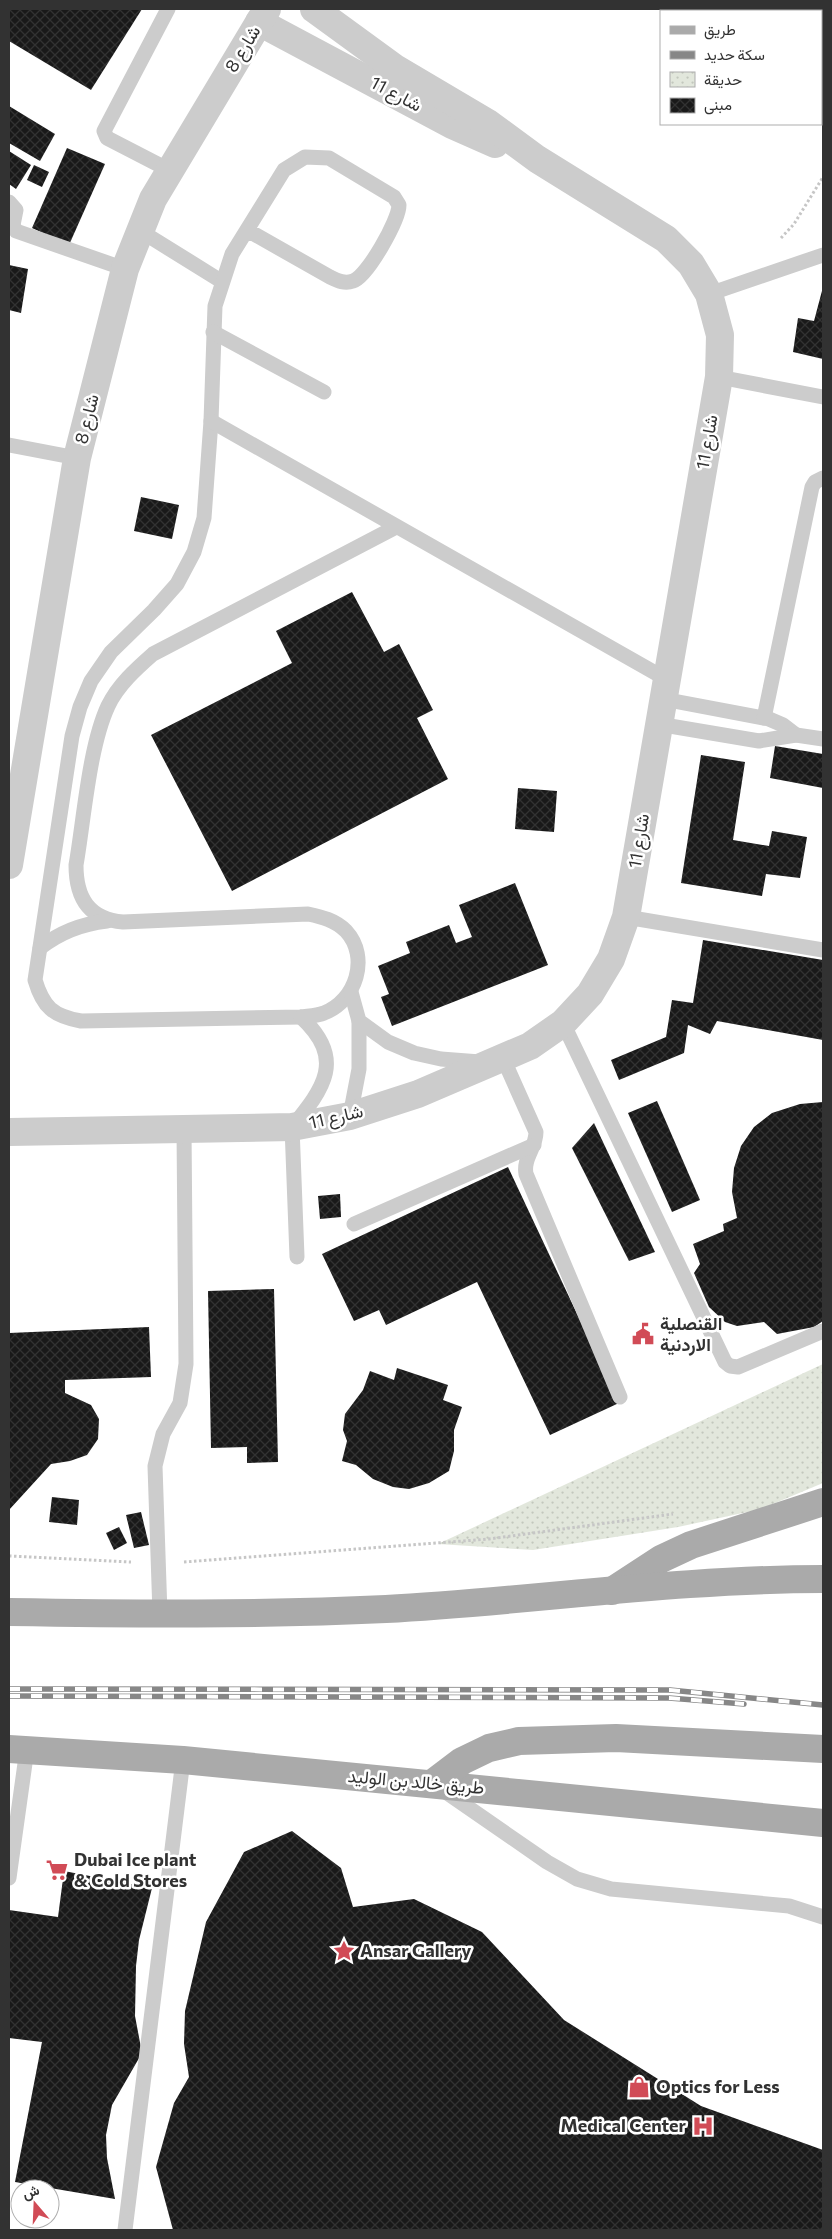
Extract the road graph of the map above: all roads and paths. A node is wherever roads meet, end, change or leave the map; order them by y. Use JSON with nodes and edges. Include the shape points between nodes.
{"nodes":[{"id":1,"x":168,"y":9,"type":"edge"},
{"id":2,"x":314,"y":9,"type":"edge"},
{"id":3,"x":263,"y":15,"type":"edge"},
{"id":4,"x":537,"y":159,"type":"junction"},
{"id":5,"x":169,"y":170,"type":"junction"},
{"id":6,"x":823,"y":177,"type":"edge"},
{"id":7,"x":9,"y":202,"type":"edge"},
{"id":8,"x":139,"y":230,"type":"junction"},
{"id":9,"x":247,"y":230,"type":"junction"},
{"id":10,"x":775,"y":245,"type":"dead end"},
{"id":11,"x":823,"y":255,"type":"edge"},
{"id":12,"x":125,"y":269,"type":"junction"},
{"id":13,"x":222,"y":281,"type":"junction"},
{"id":14,"x":709,"y":294,"type":"junction"},
{"id":15,"x":213,"y":332,"type":"junction"},
{"id":16,"x":719,"y":377,"type":"junction"},
{"id":17,"x":324,"y":392,"type":"dead end"},
{"id":18,"x":823,"y":396,"type":"edge"},
{"id":19,"x":211,"y":421,"type":"junction"},
{"id":20,"x":9,"y":445,"type":"edge"},
{"id":21,"x":77,"y":458,"type":"junction"},
{"id":22,"x":823,"y":478,"type":"edge"},
{"id":23,"x":396,"y":527,"type":"junction"},
{"id":24,"x":662,"y":700,"type":"junction"},
{"id":25,"x":764,"y":718,"type":"junction"},
{"id":26,"x":796,"y":735,"type":"junction"},
{"id":27,"x":823,"y":739,"type":"edge"},
{"id":28,"x":9,"y":865,"type":"edge"},
{"id":29,"x":626,"y":917,"type":"junction"},
{"id":30,"x":107,"y":921,"type":"junction"},
{"id":31,"x":40,"y":948,"type":"junction"},
{"id":32,"x":823,"y":950,"type":"edge"},
{"id":33,"x":351,"y":992,"type":"junction"},
{"id":34,"x":301,"y":1017,"type":"junction"},
{"id":35,"x":359,"y":1021,"type":"junction"},
{"id":36,"x":563,"y":1023,"type":"junction"},
{"id":37,"x":498,"y":1061,"type":"junction"},
{"id":38,"x":350,"y":1116,"type":"junction"},
{"id":39,"x":292,"y":1127,"type":"junction"},
{"id":40,"x":184,"y":1129,"type":"junction"},
{"id":41,"x":9,"y":1132,"type":"edge"},
{"id":42,"x":534,"y":1145,"type":"junction"},
{"id":43,"x":354,"y":1224,"type":"dead end"},
{"id":44,"x":297,"y":1257,"type":"dead end"},
{"id":45,"x":823,"y":1331,"type":"edge"},
{"id":46,"x":620,"y":1398,"type":"dead end"},
{"id":47,"x":823,"y":1502,"type":"edge"},
{"id":48,"x":675,"y":1514,"type":"dead end"},
{"id":49,"x":9,"y":1556,"type":"edge"},
{"id":50,"x":159,"y":1564,"type":"junction"},
{"id":51,"x":823,"y":1578,"type":"edge"},
{"id":52,"x":610,"y":1592,"type":"junction"},
{"id":53,"x":9,"y":1612,"type":"edge"},
{"id":54,"x":160,"y":1614,"type":"junction"},
{"id":55,"x":823,"y":1749,"type":"edge"},
{"id":56,"x":14,"y":1750,"type":"edge"},
{"id":57,"x":183,"y":1760,"type":"junction"},
{"id":58,"x":433,"y":1783,"type":"junction"},
{"id":59,"x":795,"y":1820,"type":"junction"},
{"id":60,"x":823,"y":1823,"type":"edge"},
{"id":61,"x":823,"y":1833,"type":"edge"},
{"id":62,"x":9,"y":1878,"type":"edge"},
{"id":63,"x":823,"y":1917,"type":"edge"},
{"id":64,"x":124,"y":2230,"type":"edge"}],
"edges":[{"from":1,"to":5,"type":"lane","via":[[104,131],[107,138]]},
{"from":2,"to":4,"type":"street","name":"شارع 11","via":[[395,68],[488,123]]},
{"from":3,"to":4,"type":"street","name":"شارع 11","via":[[452,125]]},
{"from":3,"to":5,"type":"street","name":"شارع 8"},
{"from":4,"to":14,"type":"street","name":"شارع 11","via":[[666,239],[691,264]]},
{"from":5,"to":8,"type":"street","name":"شارع 8"},
{"from":6,"to":10,"type":"path","via":[[794,224]]},
{"from":7,"to":12,"type":"lane","via":[[16,210],[12,225],[16,231]]},
{"from":8,"to":12,"type":"street","name":"شارع 8"},
{"from":8,"to":13,"type":"lane"},
{"from":9,"to":9,"type":"lane","via":[[284,170],[304,157],[329,158],[394,197],[399,205],[397,215],[369,267],[352,282],[330,277]]},
{"from":9,"to":13,"type":"lane","via":[[232,254]]},
{"from":11,"to":14,"type":"lane"},
{"from":12,"to":21,"type":"street","name":"شارع 8"},
{"from":13,"to":15,"type":"lane","via":[[215,306]]},
{"from":14,"to":16,"type":"street","name":"شارع 11","via":[[720,335]]},
{"from":15,"to":17,"type":"lane"},
{"from":15,"to":19,"type":"lane"},
{"from":16,"to":18,"type":"lane"},
{"from":16,"to":24,"type":"street","name":"شارع 11"},
{"from":19,"to":23,"type":"lane"},
{"from":19,"to":31,"type":"lane","via":[[204,518],[194,552],[177,584],[111,652],[80,707],[66,764]]},
{"from":20,"to":21,"type":"lane"},
{"from":21,"to":28,"type":"street","name":"شارع 8"},
{"from":22,"to":25,"type":"lane","via":[[812,488]]},
{"from":23,"to":24,"type":"lane"},
{"from":23,"to":30,"type":"lane","via":[[153,654],[128,677],[108,706],[98,737],[76,865],[76,882],[81,898]]},
{"from":24,"to":25,"type":"lane"},
{"from":24,"to":26,"type":"lane","via":[[759,741]]},
{"from":24,"to":29,"type":"street","name":"شارع 11"},
{"from":25,"to":26,"type":"lane","via":[[783,725]]},
{"from":26,"to":27,"type":"lane"},
{"from":29,"to":32,"type":"lane"},
{"from":29,"to":36,"type":"street","name":"شارع 11","via":[[611,959],[590,994]]},
{"from":30,"to":31,"type":"lane","via":[[77,926]]},
{"from":30,"to":33,"type":"lane","via":[[308,914],[329,919],[346,931],[357,950],[358,971]]},
{"from":31,"to":34,"type":"lane","via":[[35,980],[40,996],[50,1010],[65,1018],[82,1021]]},
{"from":33,"to":34,"type":"lane","via":[[339,1005],[323,1014]]},
{"from":33,"to":35,"type":"lane"},
{"from":34,"to":39,"type":"lane","via":[[320,1039],[326,1069],[323,1085]]},
{"from":35,"to":37,"type":"lane","via":[[388,1042],[414,1052],[441,1059]]},
{"from":35,"to":38,"type":"lane","via":[[359,1069]]},
{"from":36,"to":37,"type":"street","name":"شارع 11","via":[[530,1046]]},
{"from":36,"to":45,"type":"lane","via":[[725,1362],[738,1368]]},
{"from":37,"to":38,"type":"street","name":"شارع 11","via":[[418,1094]]},
{"from":37,"to":42,"type":"lane","via":[[536,1132]]},
{"from":38,"to":39,"type":"street","name":"شارع 11"},
{"from":39,"to":40,"type":"street","name":"شارع 11"},
{"from":39,"to":44,"type":"lane"},
{"from":40,"to":41,"type":"street","name":"شارع 11"},
{"from":40,"to":50,"type":"lane","via":[[186,1364],[180,1403],[163,1434],[155,1466]]},
{"from":42,"to":43,"type":"lane"},
{"from":42,"to":46,"type":"lane","via":[[526,1162],[526,1174]]},
{"from":47,"to":52,"type":"main road","via":[[691,1545],[661,1559]]},
{"from":48,"to":50,"type":"path","via":[[488,1539]]},
{"from":49,"to":50,"type":"path"},
{"from":50,"to":54,"type":"lane"},
{"from":51,"to":52,"type":"main road","via":[[708,1583]]},
{"from":52,"to":54,"type":"main road","via":[[386,1609]]},
{"from":53,"to":54,"type":"main road"},
{"from":55,"to":58,"type":"main road","via":[[616,1738],[519,1741],[489,1748],[462,1761]]},
{"from":56,"to":57,"type":"main road","name":"طريق خالد بن الوليد"},
{"from":56,"to":62,"type":"lane"},
{"from":57,"to":58,"type":"main road","name":"طريق خالد بن الوليد"},
{"from":57,"to":64,"type":"lane"},
{"from":58,"to":59,"type":"main road","name":"طريق خالد بن الوليد"},
{"from":58,"to":63,"type":"lane","via":[[577,1879],[611,1889],[790,1906]]},
{"from":59,"to":60,"type":"main road","name":"طريق خالد بن الوليد"},
{"from":59,"to":61,"type":"main road"}]}
